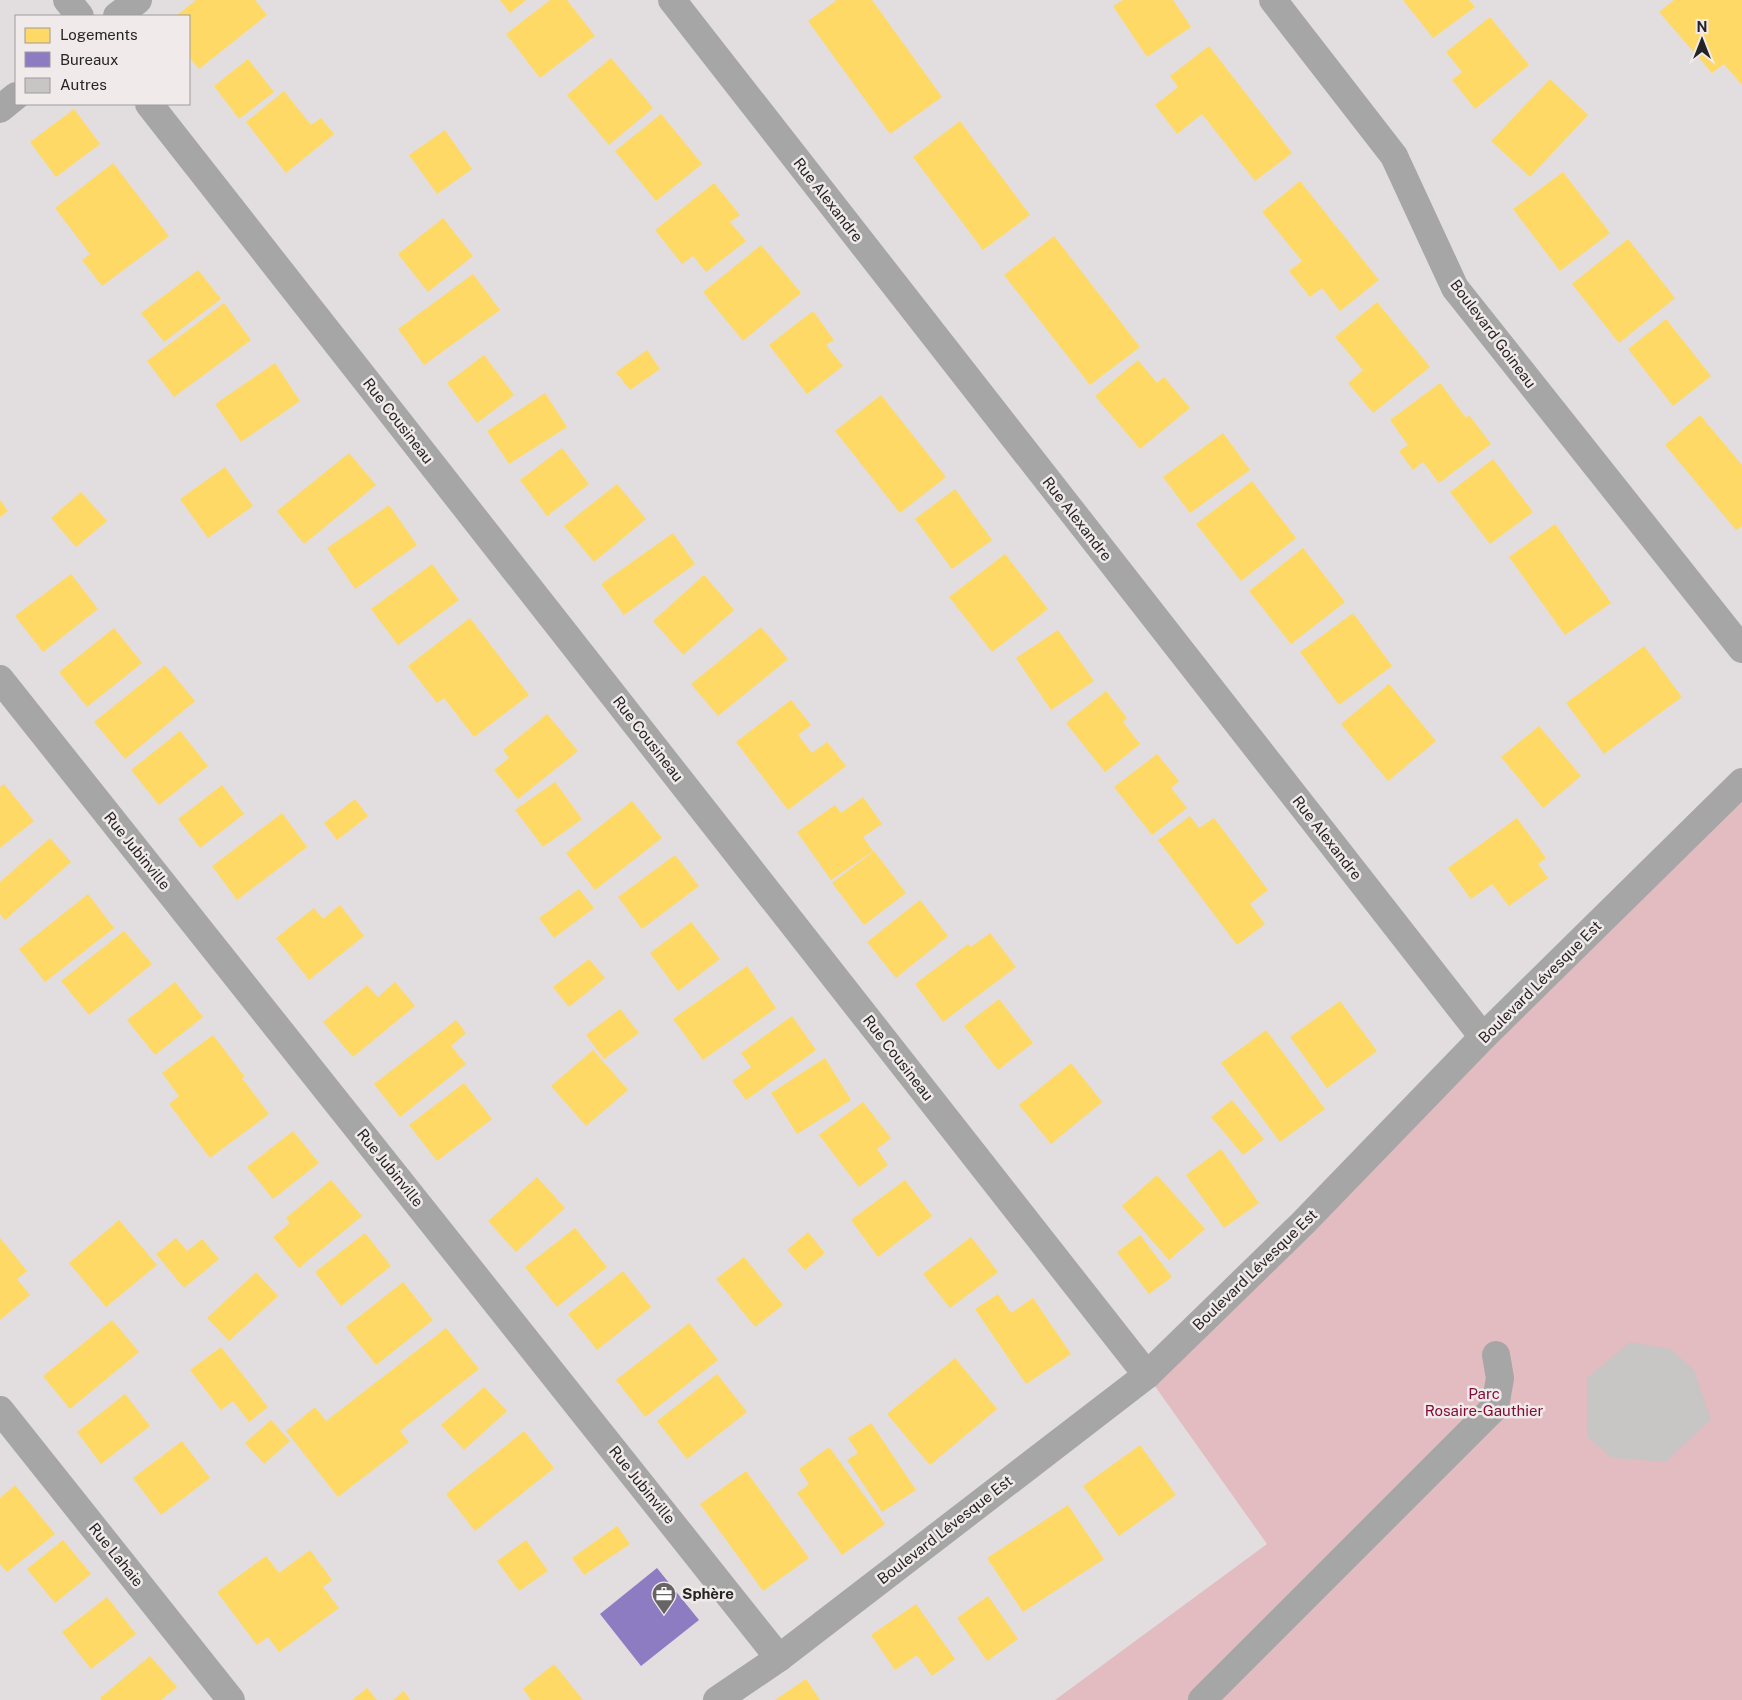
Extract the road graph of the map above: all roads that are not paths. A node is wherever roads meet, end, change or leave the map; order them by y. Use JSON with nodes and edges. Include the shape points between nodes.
{"nodes":[{"id":1,"x":67,"y":0,"type":"edge"},
{"id":2,"x":138,"y":0,"type":"edge"},
{"id":3,"x":672,"y":0,"type":"edge"},
{"id":4,"x":1273,"y":0,"type":"edge"},
{"id":5,"x":79,"y":15,"type":"edge"},
{"id":6,"x":118,"y":15,"type":"edge"},
{"id":7,"x":15,"y":97,"type":"edge"},
{"id":8,"x":150,"y":105,"type":"edge"},
{"id":9,"x":0,"y":109,"type":"edge"},
{"id":10,"x":1742,"y":649,"type":"edge"},
{"id":11,"x":0,"y":678,"type":"edge"},
{"id":12,"x":1742,"y":782,"type":"edge"},
{"id":13,"x":1483,"y":1037,"type":"junction"},
{"id":14,"x":1496,"y":1355,"type":"dead end"},
{"id":15,"x":1147,"y":1375,"type":"junction"},
{"id":16,"x":0,"y":1410,"type":"edge"},
{"id":17,"x":779,"y":1658,"type":"junction"},
{"id":18,"x":231,"y":1700,"type":"edge"},
{"id":19,"x":717,"y":1700,"type":"edge"},
{"id":20,"x":1202,"y":1700,"type":"edge"}],
"edges":[{"from":1,"to":5,"type":"street"},
{"from":2,"to":6,"type":"street"},
{"from":3,"to":13,"type":"street","name":"Rue Alexandre"},
{"from":4,"to":10,"type":"street","name":"Boulevard Goineau","via":[[1394,156],[1454,288]]},
{"from":7,"to":9,"type":"street"},
{"from":8,"to":15,"type":"street","name":"Rue Cousineau"},
{"from":11,"to":17,"type":"street","name":"Rue Jubinville"},
{"from":12,"to":13,"type":"street","name":"Boulevard Lévesque Est"},
{"from":13,"to":15,"type":"street","name":"Boulevard Lévesque Est","via":[[1303,1223]]},
{"from":14,"to":20,"type":"street","via":[[1500,1378],[1495,1407]]},
{"from":15,"to":17,"type":"street","name":"Boulevard Lévesque Est"},
{"from":16,"to":18,"type":"street","name":"Rue Lahaie"},
{"from":17,"to":19,"type":"street","name":"Boulevard Lévesque Est"}]}
